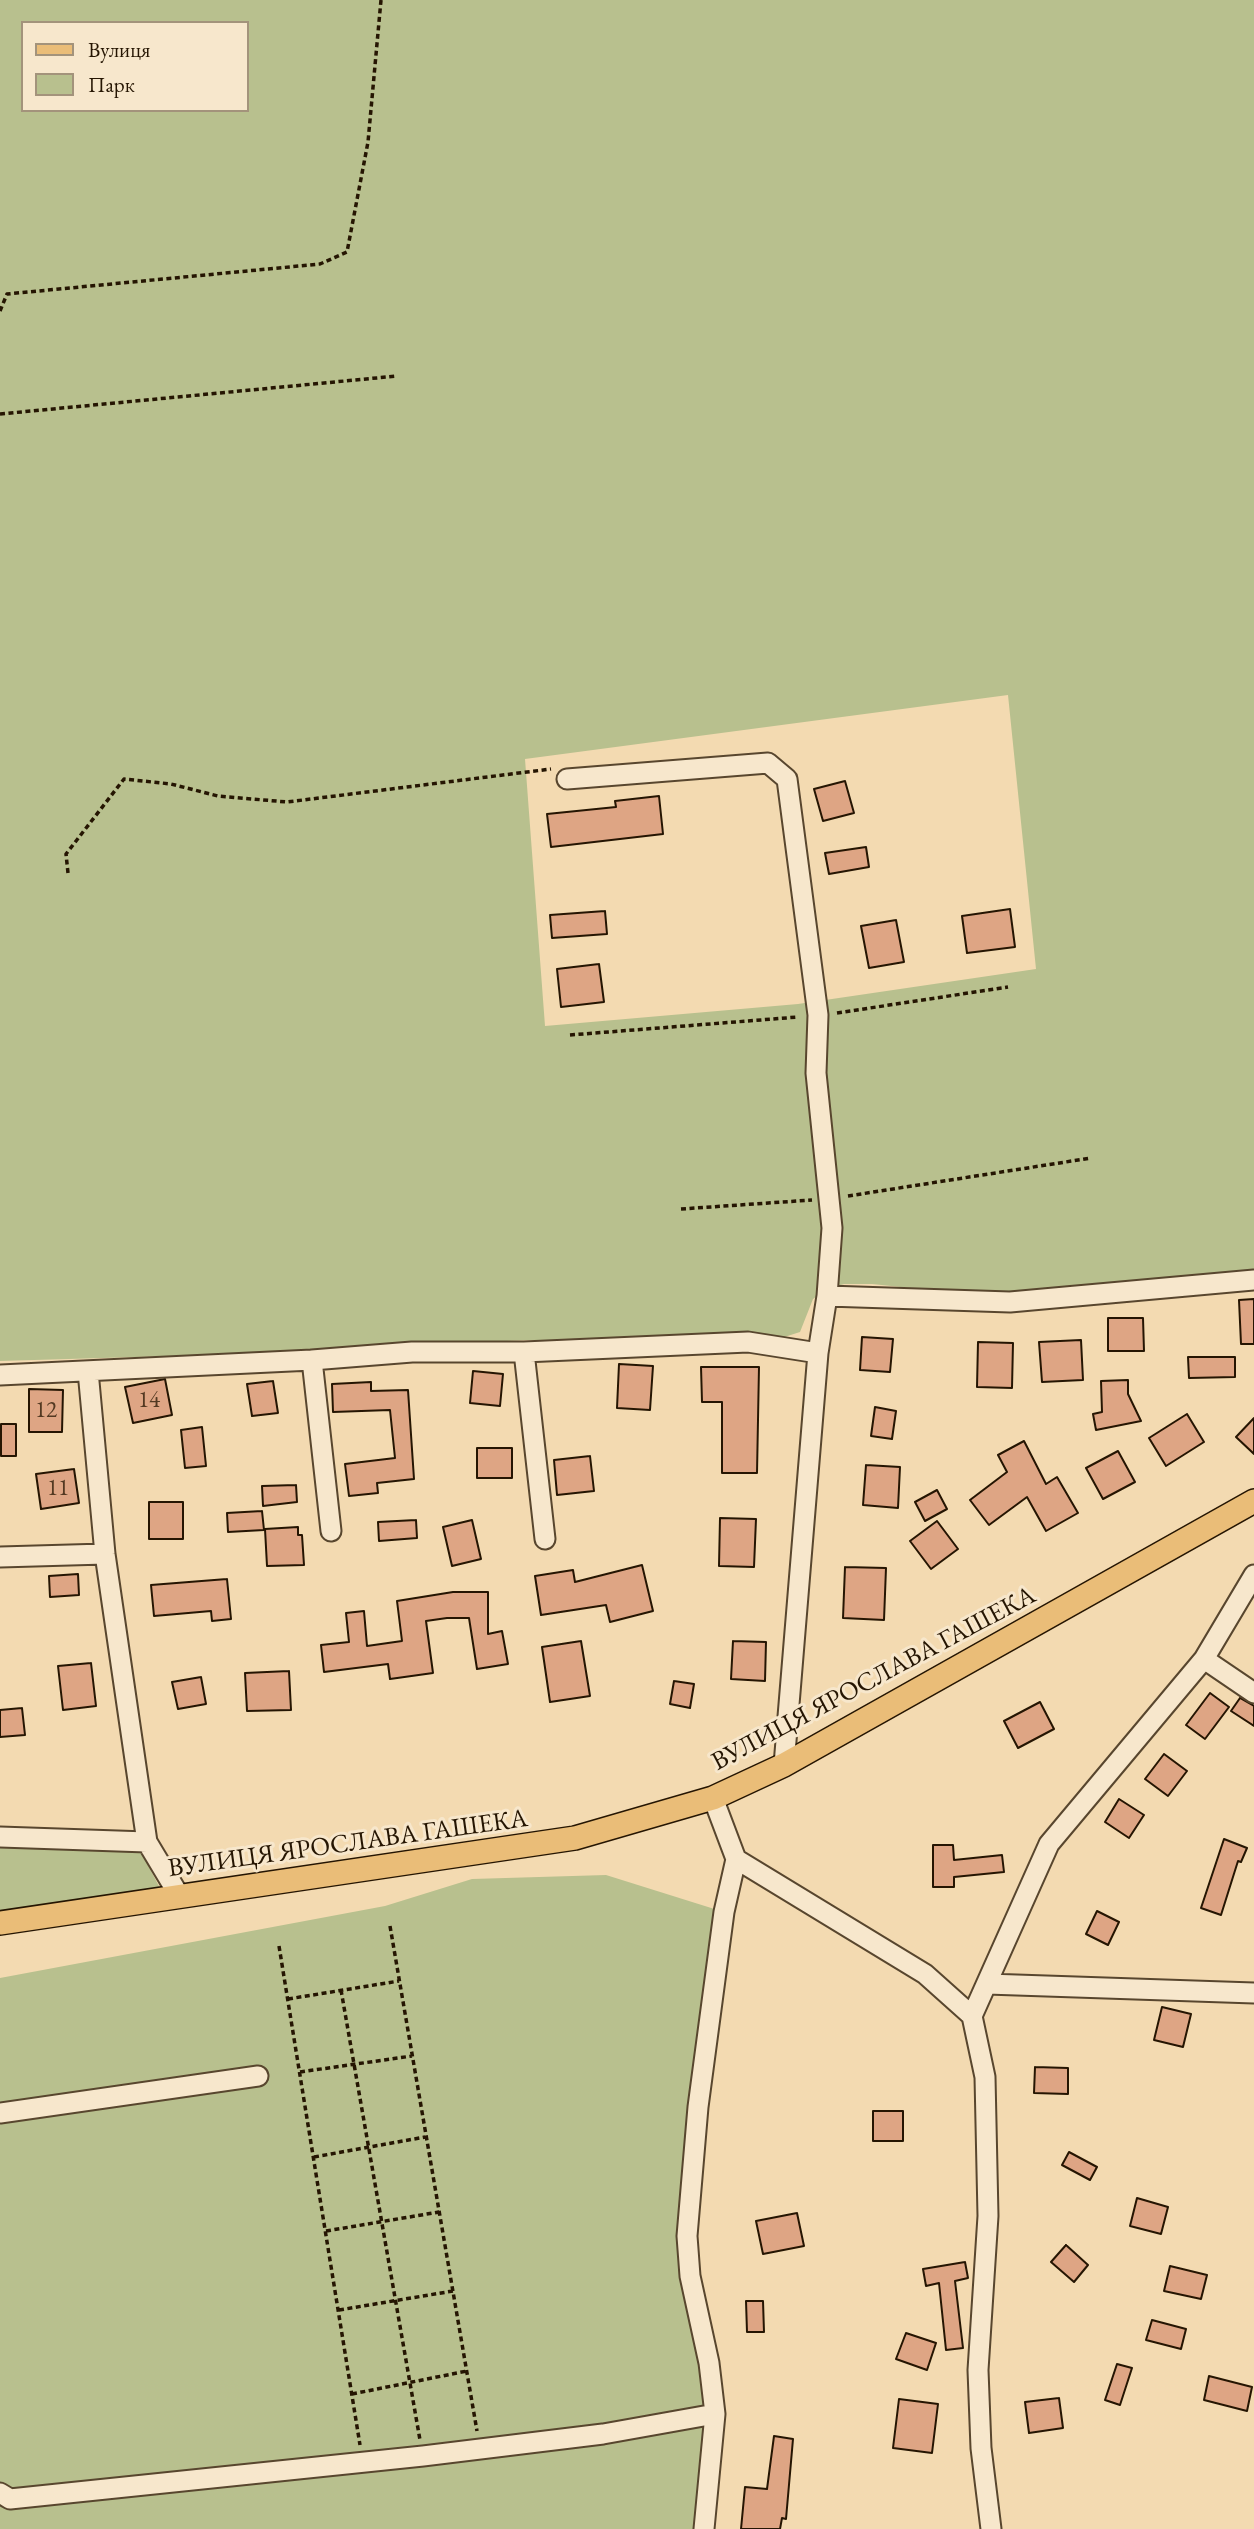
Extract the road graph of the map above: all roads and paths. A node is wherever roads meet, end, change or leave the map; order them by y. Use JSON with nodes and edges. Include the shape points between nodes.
{"nodes":[{"id":1,"x":381,"y":0,"type":"edge"},
{"id":2,"x":0,"y":311,"type":"edge"},
{"id":3,"x":397,"y":376,"type":"dead end"},
{"id":4,"x":0,"y":414,"type":"edge"},
{"id":5,"x":567,"y":779,"type":"joint"},
{"id":6,"x":68,"y":873,"type":"dead end"},
{"id":7,"x":1008,"y":987,"type":"dead end"},
{"id":8,"x":818,"y":1016,"type":"junction"},
{"id":9,"x":570,"y":1035,"type":"dead end"},
{"id":10,"x":1091,"y":1158,"type":"dead end"},
{"id":11,"x":830,"y":1199,"type":"junction"},
{"id":12,"x":681,"y":1209,"type":"dead end"},
{"id":13,"x":1254,"y":1280,"type":"edge"},
{"id":14,"x":827,"y":1296,"type":"junction"},
{"id":15,"x":524,"y":1352,"type":"junction"},
{"id":16,"x":818,"y":1353,"type":"junction"},
{"id":17,"x":312,"y":1360,"type":"junction"},
{"id":18,"x":88,"y":1371,"type":"junction"},
{"id":19,"x":0,"y":1376,"type":"edge"},
{"id":20,"x":1254,"y":1501,"type":"edge"},
{"id":21,"x":331,"y":1531,"type":"dead end"},
{"id":22,"x":545,"y":1539,"type":"dead end"},
{"id":23,"x":105,"y":1554,"type":"junction"},
{"id":24,"x":0,"y":1557,"type":"edge"},
{"id":25,"x":1254,"y":1575,"type":"edge"},
{"id":26,"x":1204,"y":1659,"type":"junction"},
{"id":27,"x":1254,"y":1693,"type":"edge"},
{"id":28,"x":783,"y":1765,"type":"junction"},
{"id":29,"x":713,"y":1798,"type":"junction"},
{"id":30,"x":0,"y":1837,"type":"edge"},
{"id":31,"x":147,"y":1842,"type":"junction"},
{"id":32,"x":736,"y":1859,"type":"junction"},
{"id":33,"x":180,"y":1897,"type":"junction"},
{"id":34,"x":0,"y":1923,"type":"edge"},
{"id":35,"x":390,"y":1926,"type":"dead end"},
{"id":36,"x":279,"y":1946,"type":"dead end"},
{"id":37,"x":399,"y":1981,"type":"junction"},
{"id":38,"x":987,"y":1984,"type":"junction"},
{"id":39,"x":341,"y":1990,"type":"junction"},
{"id":40,"x":1254,"y":1993,"type":"edge"},
{"id":41,"x":288,"y":1998,"type":"junction"},
{"id":42,"x":972,"y":2016,"type":"junction"},
{"id":43,"x":412,"y":2056,"type":"junction"},
{"id":44,"x":354,"y":2065,"type":"junction"},
{"id":45,"x":300,"y":2072,"type":"junction"},
{"id":46,"x":258,"y":2076,"type":"dead end"},
{"id":47,"x":0,"y":2113,"type":"edge"},
{"id":48,"x":426,"y":2137,"type":"junction"},
{"id":49,"x":369,"y":2146,"type":"junction"},
{"id":50,"x":314,"y":2157,"type":"junction"},
{"id":51,"x":439,"y":2212,"type":"junction"},
{"id":52,"x":382,"y":2222,"type":"junction"},
{"id":53,"x":326,"y":2231,"type":"junction"},
{"id":54,"x":453,"y":2291,"type":"junction"},
{"id":55,"x":395,"y":2299,"type":"junction"},
{"id":56,"x":339,"y":2310,"type":"junction"},
{"id":57,"x":467,"y":2371,"type":"junction"},
{"id":58,"x":410,"y":2382,"type":"junction"},
{"id":59,"x":352,"y":2394,"type":"junction"},
{"id":60,"x":715,"y":2414,"type":"junction"},
{"id":61,"x":480,"y":2449,"type":"junction"},
{"id":62,"x":423,"y":2456,"type":"junction"},
{"id":63,"x":362,"y":2462,"type":"junction"},
{"id":64,"x":0,"y":2493,"type":"edge"},
{"id":65,"x":704,"y":2529,"type":"edge"},
{"id":66,"x":991,"y":2529,"type":"edge"}],
"edges":[{"from":1,"to":2,"type":"path","via":[[368,142],[347,252],[320,264],[6,294]]},
{"from":3,"to":4,"type":"path"},
{"from":5,"to":6,"type":"path","via":[[552,768],[287,802],[218,796],[124,779],[66,855]]},
{"from":5,"to":8,"type":"street","via":[[768,763],[787,779]]},
{"from":7,"to":8,"type":"path"},
{"from":8,"to":9,"type":"path"},
{"from":8,"to":11,"type":"street","via":[[816,1073]]},
{"from":10,"to":11,"type":"path"},
{"from":11,"to":12,"type":"path"},
{"from":11,"to":14,"type":"street"},
{"from":13,"to":14,"type":"street","via":[[1010,1302]]},
{"from":14,"to":16,"type":"street"},
{"from":15,"to":16,"type":"street","via":[[748,1342]]},
{"from":15,"to":17,"type":"street","via":[[412,1352]]},
{"from":15,"to":22,"type":"street"},
{"from":16,"to":28,"type":"street"},
{"from":17,"to":18,"type":"street"},
{"from":17,"to":21,"type":"street"},
{"from":18,"to":19,"type":"street"},
{"from":18,"to":23,"type":"street"},
{"from":20,"to":28,"type":"main road","name":"ВУЛИЦЯ ЯРОСЛАВА ГАШЕКА"},
{"from":23,"to":24,"type":"street"},
{"from":23,"to":31,"type":"street"},
{"from":25,"to":26,"type":"street"},
{"from":26,"to":27,"type":"street"},
{"from":26,"to":38,"type":"street","via":[[1049,1844]]},
{"from":28,"to":29,"type":"main road","name":"ВУЛИЦЯ ЯРОСЛАВА ГАШЕКА"},
{"from":29,"to":32,"type":"street"},
{"from":29,"to":33,"type":"main road","name":"ВУЛИЦЯ ЯРОСЛАВА ГАШЕКА","via":[[575,1838]]},
{"from":30,"to":31,"type":"street"},
{"from":31,"to":33,"type":"street"},
{"from":32,"to":42,"type":"street","via":[[925,1974]]},
{"from":32,"to":60,"type":"street","via":[[724,1912],[698,2107],[688,2236],[690,2276]]},
{"from":33,"to":34,"type":"main road","name":"ВУЛИЦЯ ЯРОСЛАВА ГАШЕКА"},
{"from":35,"to":37,"type":"path"},
{"from":36,"to":41,"type":"path"},
{"from":37,"to":39,"type":"path"},
{"from":37,"to":43,"type":"path"},
{"from":38,"to":40,"type":"street"},
{"from":38,"to":42,"type":"street"},
{"from":39,"to":41,"type":"path"},
{"from":39,"to":44,"type":"path"},
{"from":41,"to":45,"type":"path"},
{"from":42,"to":66,"type":"street","via":[[985,2077],[988,2216],[978,2370]]},
{"from":43,"to":44,"type":"path"},
{"from":43,"to":48,"type":"path"},
{"from":44,"to":45,"type":"path"},
{"from":44,"to":49,"type":"path"},
{"from":45,"to":50,"type":"path"},
{"from":46,"to":47,"type":"street"},
{"from":48,"to":49,"type":"path"},
{"from":48,"to":51,"type":"path"},
{"from":49,"to":50,"type":"path"},
{"from":49,"to":52,"type":"path"},
{"from":50,"to":53,"type":"path"},
{"from":51,"to":52,"type":"path"},
{"from":51,"to":54,"type":"path"},
{"from":52,"to":53,"type":"path"},
{"from":52,"to":55,"type":"path"},
{"from":53,"to":56,"type":"path"},
{"from":54,"to":55,"type":"path"},
{"from":54,"to":57,"type":"path"},
{"from":55,"to":56,"type":"path"},
{"from":55,"to":58,"type":"path"},
{"from":56,"to":59,"type":"path"},
{"from":57,"to":58,"type":"path"},
{"from":57,"to":61,"type":"path"},
{"from":58,"to":59,"type":"path"},
{"from":58,"to":62,"type":"path"},
{"from":59,"to":63,"type":"path"},
{"from":60,"to":61,"type":"street"},
{"from":60,"to":65,"type":"street"},
{"from":61,"to":62,"type":"street"},
{"from":62,"to":63,"type":"street"},
{"from":63,"to":64,"type":"street","via":[[10,2499]]}]}
